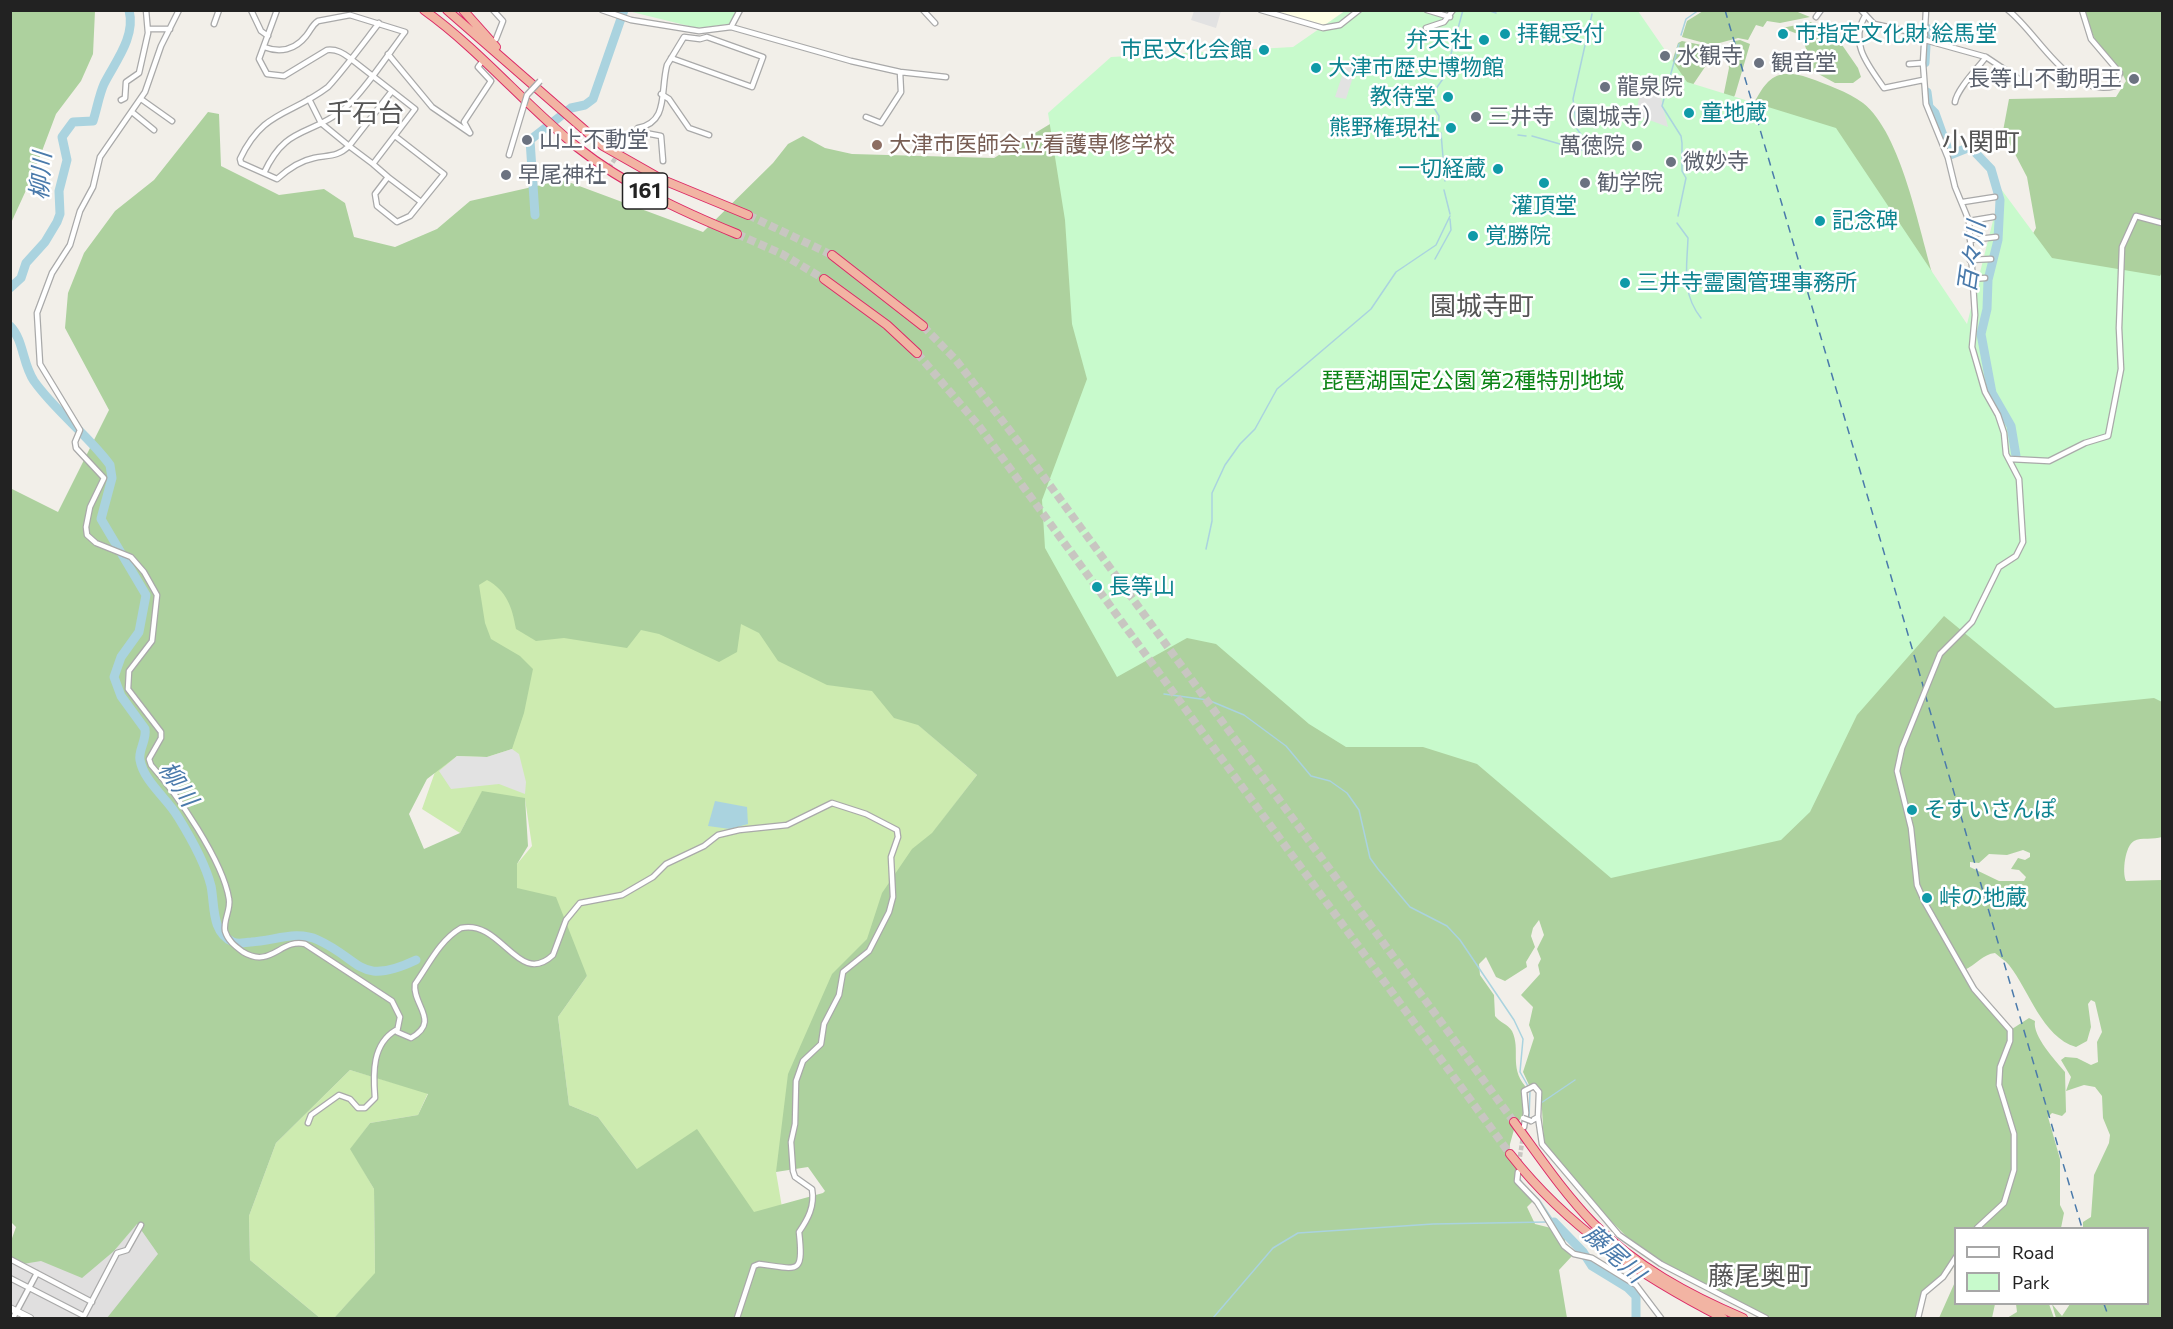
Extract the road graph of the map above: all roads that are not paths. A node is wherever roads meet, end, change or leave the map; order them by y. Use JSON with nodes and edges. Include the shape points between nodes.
{"nodes":[{"id":1,"x":146,"y":10,"type":"edge"},
{"id":2,"x":179,"y":10,"type":"edge"},
{"id":3,"x":219,"y":10,"type":"edge"},
{"id":4,"x":251,"y":10,"type":"edge"},
{"id":5,"x":278,"y":10,"type":"edge"},
{"id":6,"x":424,"y":10,"type":"edge"},
{"id":7,"x":447,"y":10,"type":"edge"},
{"id":8,"x":463,"y":10,"type":"edge"},
{"id":9,"x":493,"y":10,"type":"edge"},
{"id":10,"x":602,"y":10,"type":"edge"},
{"id":11,"x":923,"y":10,"type":"edge"},
{"id":12,"x":1261,"y":10,"type":"edge"},
{"id":13,"x":1359,"y":10,"type":"edge"},
{"id":14,"x":1427,"y":10,"type":"edge"},
{"id":15,"x":1453,"y":10,"type":"edge"},
{"id":16,"x":1821,"y":10,"type":"edge"},
{"id":17,"x":1861,"y":10,"type":"edge"},
{"id":18,"x":1926,"y":10,"type":"edge"},
{"id":19,"x":2008,"y":10,"type":"edge"},
{"id":20,"x":2082,"y":10,"type":"edge"},
{"id":21,"x":740,"y":11,"type":"edge"},
{"id":22,"x":1865,"y":16,"type":"junction"},
{"id":23,"x":1450,"y":17,"type":"junction"},
{"id":24,"x":1816,"y":17,"type":"dead end"},
{"id":25,"x":379,"y":23,"type":"junction"},
{"id":26,"x":935,"y":23,"type":"dead end"},
{"id":27,"x":214,"y":24,"type":"dead end"},
{"id":28,"x":731,"y":27,"type":"junction"},
{"id":29,"x":1426,"y":28,"type":"dead end"},
{"id":30,"x":148,"y":29,"type":"junction"},
{"id":31,"x":170,"y":29,"type":"junction"},
{"id":32,"x":711,"y":31,"type":"junction"},
{"id":33,"x":268,"y":36,"type":"junction"},
{"id":34,"x":710,"y":38,"type":"junction"},
{"id":35,"x":496,"y":39,"type":"dead end"},
{"id":36,"x":1926,"y":39,"type":"junction"},
{"id":37,"x":264,"y":47,"type":"junction"},
{"id":38,"x":388,"y":54,"type":"junction"},
{"id":39,"x":1986,"y":57,"type":"junction"},
{"id":40,"x":671,"y":58,"type":"junction"},
{"id":41,"x":351,"y":59,"type":"junction"},
{"id":42,"x":480,"y":63,"type":"dead end"},
{"id":43,"x":510,"y":63,"type":"junction"},
{"id":44,"x":1923,"y":63,"type":"junction"},
{"id":45,"x":1910,"y":64,"type":"dead end"},
{"id":46,"x":900,"y":72,"type":"junction"},
{"id":47,"x":371,"y":75,"type":"junction"},
{"id":48,"x":946,"y":77,"type":"dead end"},
{"id":49,"x":2019,"y":79,"type":"dead end"},
{"id":50,"x":1923,"y":80,"type":"junction"},
{"id":51,"x":540,"y":81,"type":"dead end"},
{"id":52,"x":392,"y":91,"type":"junction"},
{"id":53,"x":661,"y":94,"type":"junction"},
{"id":54,"x":121,"y":99,"type":"dead end"},
{"id":55,"x":141,"y":99,"type":"junction"},
{"id":56,"x":309,"y":99,"type":"junction"},
{"id":57,"x":1955,"y":102,"type":"dead end"},
{"id":58,"x":132,"y":112,"type":"junction"},
{"id":59,"x":866,"y":117,"type":"dead end"},
{"id":60,"x":172,"y":121,"type":"dead end"},
{"id":61,"x":321,"y":123,"type":"junction"},
{"id":62,"x":638,"y":128,"type":"junction"},
{"id":63,"x":154,"y":130,"type":"dead end"},
{"id":64,"x":709,"y":135,"type":"dead end"},
{"id":65,"x":395,"y":136,"type":"junction"},
{"id":66,"x":349,"y":146,"type":"junction"},
{"id":67,"x":622,"y":149,"type":"tunnel mouth"},
{"id":68,"x":509,"y":155,"type":"dead end"},
{"id":69,"x":663,"y":161,"type":"dead end"},
{"id":70,"x":373,"y":164,"type":"junction"},
{"id":71,"x":264,"y":173,"type":"junction"},
{"id":72,"x":388,"y":177,"type":"junction"},
{"id":73,"x":1995,"y":197,"type":"dead end"},
{"id":74,"x":421,"y":202,"type":"junction"},
{"id":75,"x":1963,"y":202,"type":"junction"},
{"id":76,"x":748,"y":215,"type":"tunnel mouth"},
{"id":77,"x":1993,"y":217,"type":"dead end"},
{"id":78,"x":1969,"y":221,"type":"junction"},
{"id":79,"x":2163,"y":223,"type":"edge"},
{"id":80,"x":737,"y":234,"type":"tunnel mouth"},
{"id":81,"x":1996,"y":237,"type":"dead end"},
{"id":82,"x":1970,"y":240,"type":"junction"},
{"id":83,"x":832,"y":255,"type":"tunnel mouth"},
{"id":84,"x":1991,"y":259,"type":"dead end"},
{"id":85,"x":1971,"y":260,"type":"junction"},
{"id":86,"x":1985,"y":278,"type":"dead end"},
{"id":87,"x":824,"y":279,"type":"tunnel mouth"},
{"id":88,"x":1972,"y":279,"type":"junction"},
{"id":89,"x":923,"y":326,"type":"tunnel mouth"},
{"id":90,"x":917,"y":352,"type":"tunnel mouth"},
{"id":91,"x":2010,"y":459,"type":"junction"},
{"id":92,"x":396,"y":1030,"type":"junction"},
{"id":93,"x":1538,"y":1117,"type":"junction"},
{"id":94,"x":1523,"y":1118,"type":"dead end"},
{"id":95,"x":1514,"y":1122,"type":"tunnel mouth"},
{"id":96,"x":308,"y":1123,"type":"dead end"},
{"id":97,"x":1524,"y":1127,"type":"dead end"},
{"id":98,"x":1510,"y":1154,"type":"tunnel mouth"},
{"id":99,"x":1518,"y":1172,"type":"dead end"},
{"id":100,"x":141,"y":1225,"type":"dead end"},
{"id":101,"x":1978,"y":1227,"type":"edge"},
{"id":102,"x":10,"y":1259,"type":"edge"},
{"id":103,"x":1954,"y":1260,"type":"edge"},
{"id":104,"x":37,"y":1274,"type":"junction"},
{"id":105,"x":10,"y":1278,"type":"edge"},
{"id":106,"x":30,"y":1288,"type":"junction"},
{"id":107,"x":92,"y":1302,"type":"junction"},
{"id":108,"x":14,"y":1313,"type":"edge"},
{"id":109,"x":83,"y":1317,"type":"edge"},
{"id":110,"x":30,"y":1318,"type":"edge"},
{"id":111,"x":737,"y":1318,"type":"edge"},
{"id":112,"x":1661,"y":1318,"type":"edge"},
{"id":113,"x":1723,"y":1318,"type":"edge"},
{"id":114,"x":1743,"y":1318,"type":"edge"},
{"id":115,"x":1766,"y":1318,"type":"edge"},
{"id":116,"x":1918,"y":1318,"type":"edge"}],
"edges":[{"from":1,"to":30,"type":"street"},
{"from":2,"to":31,"type":"street"},
{"from":3,"to":27,"type":"street"},
{"from":4,"to":33,"type":"street","via":[[261,32]]},
{"from":5,"to":33,"type":"street"},
{"from":6,"to":80,"type":"highway","number":"161","via":[[479,55],[543,118],[619,177]]},
{"from":7,"to":43,"type":"highway","number":"161"},
{"from":8,"to":43,"type":"highway"},
{"from":9,"to":35,"type":"street","via":[[503,21]]},
{"from":10,"to":32,"type":"street","via":[[661,26]]},
{"from":11,"to":26,"type":"street"},
{"from":12,"to":13,"type":"street","via":[[1323,28],[1340,25]]},
{"from":14,"to":23,"type":"street"},
{"from":15,"to":23,"type":"street"},
{"from":16,"to":24,"type":"street"},
{"from":17,"to":22,"type":"street"},
{"from":18,"to":36,"type":"street"},
{"from":19,"to":20,"type":"street","via":[[2063,71],[2083,82],[2115,86],[2120,73],[2091,39]]},
{"from":21,"to":28,"type":"street"},
{"from":22,"to":36,"type":"street","via":[[1881,26]]},
{"from":22,"to":50,"type":"street","via":[[1857,40],[1884,88]]},
{"from":23,"to":29,"type":"street","via":[[1436,27]]},
{"from":25,"to":37,"type":"street","via":[[350,15],[329,18],[315,22],[303,39],[285,50]]},
{"from":25,"to":38,"type":"street","via":[[405,32]]},
{"from":25,"to":41,"type":"street"},
{"from":28,"to":32,"type":"street"},
{"from":28,"to":46,"type":"street"},
{"from":30,"to":31,"type":"street"},
{"from":30,"to":54,"type":"street","via":[[139,73],[126,82],[125,98]]},
{"from":31,"to":55,"type":"street"},
{"from":32,"to":34,"type":"street"},
{"from":33,"to":37,"type":"street"},
{"from":34,"to":40,"type":"street","via":[[684,37]]},
{"from":34,"to":40,"type":"street","via":[[763,57],[752,87]]},
{"from":36,"to":39,"type":"street"},
{"from":36,"to":44,"type":"street"},
{"from":37,"to":41,"type":"street","via":[[259,59],[261,66],[273,77],[284,75],[327,50],[337,50]]},
{"from":38,"to":42,"type":"street","via":[[432,107],[470,133],[464,122],[491,81],[478,68]]},
{"from":38,"to":47,"type":"street"},
{"from":39,"to":49,"type":"street"},
{"from":39,"to":57,"type":"street","via":[[1958,89]]},
{"from":40,"to":53,"type":"street"},
{"from":41,"to":47,"type":"street"},
{"from":41,"to":56,"type":"street","via":[[328,87]]},
{"from":43,"to":76,"type":"highway","number":"161","via":[[575,124],[634,166]]},
{"from":44,"to":45,"type":"street"},
{"from":44,"to":50,"type":"street"},
{"from":46,"to":48,"type":"street"},
{"from":46,"to":59,"type":"street","via":[[901,92],[881,123]]},
{"from":47,"to":52,"type":"street"},
{"from":47,"to":61,"type":"street","via":[[346,107]]},
{"from":50,"to":75,"type":"street","via":[[1928,111]]},
{"from":51,"to":68,"type":"street","bridge":true,"via":[[527,95]]},
{"from":52,"to":65,"type":"street","via":[[415,109]]},
{"from":52,"to":66,"type":"street"},
{"from":53,"to":62,"type":"street","via":[[659,117]]},
{"from":53,"to":64,"type":"street","via":[[689,128]]},
{"from":55,"to":58,"type":"street"},
{"from":55,"to":60,"type":"street"},
{"from":56,"to":61,"type":"street"},
{"from":56,"to":71,"type":"street","via":[[268,121],[247,143],[241,163]]},
{"from":58,"to":63,"type":"street"},
{"from":58,"to":92,"type":"street","via":[[100,157],[93,187],[80,211],[70,245],[52,273],[37,313],[39,364],[81,430],[76,448],[104,478],[90,507],[87,535],[96,543],[131,557],[156,591],[152,641],[129,671],[128,689],[161,732],[149,759],[151,765],[186,812],[216,865],[228,896],[226,936],[251,956],[266,957],[292,944],[305,944],[392,1001],[400,1017]]},
{"from":61,"to":66,"type":"street"},
{"from":61,"to":71,"type":"street","via":[[282,143]]},
{"from":62,"to":67,"type":"street"},
{"from":62,"to":69,"type":"street","via":[[640,132],[661,136]]},
{"from":65,"to":70,"type":"street"},
{"from":65,"to":74,"type":"street","via":[[444,174]]},
{"from":66,"to":70,"type":"street"},
{"from":66,"to":71,"type":"street","via":[[334,156],[295,165],[277,179]]},
{"from":70,"to":72,"type":"street"},
{"from":72,"to":74,"type":"street"},
{"from":72,"to":74,"type":"street","via":[[375,194],[377,207],[398,222],[410,216]]},
{"from":73,"to":75,"type":"street"},
{"from":75,"to":78,"type":"street"},
{"from":77,"to":78,"type":"street"},
{"from":78,"to":82,"type":"street"},
{"from":79,"to":91,"type":"street","via":[[2136,216],[2124,239],[2121,369],[2108,436],[2049,461]]},
{"from":81,"to":82,"type":"street"},
{"from":82,"to":85,"type":"street"},
{"from":83,"to":89,"type":"highway"},
{"from":84,"to":85,"type":"street"},
{"from":85,"to":88,"type":"street"},
{"from":86,"to":88,"type":"street"},
{"from":87,"to":90,"type":"highway","via":[[871,312]]},
{"from":88,"to":91,"type":"street","via":[[1972,347]]},
{"from":91,"to":101,"type":"street","via":[[2019,479],[2021,548],[1999,567],[1972,622],[1940,654],[1902,748],[1897,771],[1911,828],[1917,885],[1974,989],[2010,1030],[1999,1085],[2014,1134],[2014,1170],[2004,1203]]},
{"from":92,"to":96,"type":"street","via":[[385,1037],[381,1046],[373,1072],[375,1098],[365,1108],[358,1108],[339,1095],[311,1114]]},
{"from":92,"to":111,"type":"street","via":[[409,1038],[422,1030],[424,1018],[414,986],[442,942],[462,928],[492,933],[522,962],[544,962],[556,950],[566,920],[580,903],[622,895],[718,835],[788,825],[832,803],[897,830],[891,857],[893,897],[889,912],[868,951],[843,972],[821,1044],[803,1061],[797,1075],[791,1142],[793,1171],[795,1178],[812,1190],[813,1199],[809,1217],[799,1232],[802,1257],[797,1265],[788,1268],[754,1266]]},
{"from":93,"to":94,"type":"street","bridge":true},
{"from":93,"to":97,"type":"street","via":[[1539,1092],[1537,1087],[1530,1086],[1523,1095]]},
{"from":93,"to":115,"type":"street","via":[[1542,1144],[1619,1235],[1661,1264]]},
{"from":95,"to":114,"type":"highway","via":[[1566,1192],[1616,1243],[1675,1285]]},
{"from":98,"to":113,"type":"highway","via":[[1533,1183],[1588,1235],[1651,1280]]},
{"from":99,"to":112,"type":"street","via":[[1517,1182],[1537,1202],[1564,1246],[1636,1285]]},
{"from":100,"to":107,"type":"street","via":[[127,1250],[117,1253]]},
{"from":102,"to":104,"type":"street"},
{"from":103,"to":116,"type":"street","via":[[1943,1277],[1924,1293]]},
{"from":104,"to":106,"type":"street"},
{"from":104,"to":107,"type":"street"},
{"from":105,"to":106,"type":"street"},
{"from":106,"to":108,"type":"street"},
{"from":106,"to":109,"type":"street"},
{"from":107,"to":109,"type":"street"},
{"from":108,"to":110,"type":"street"}]}
